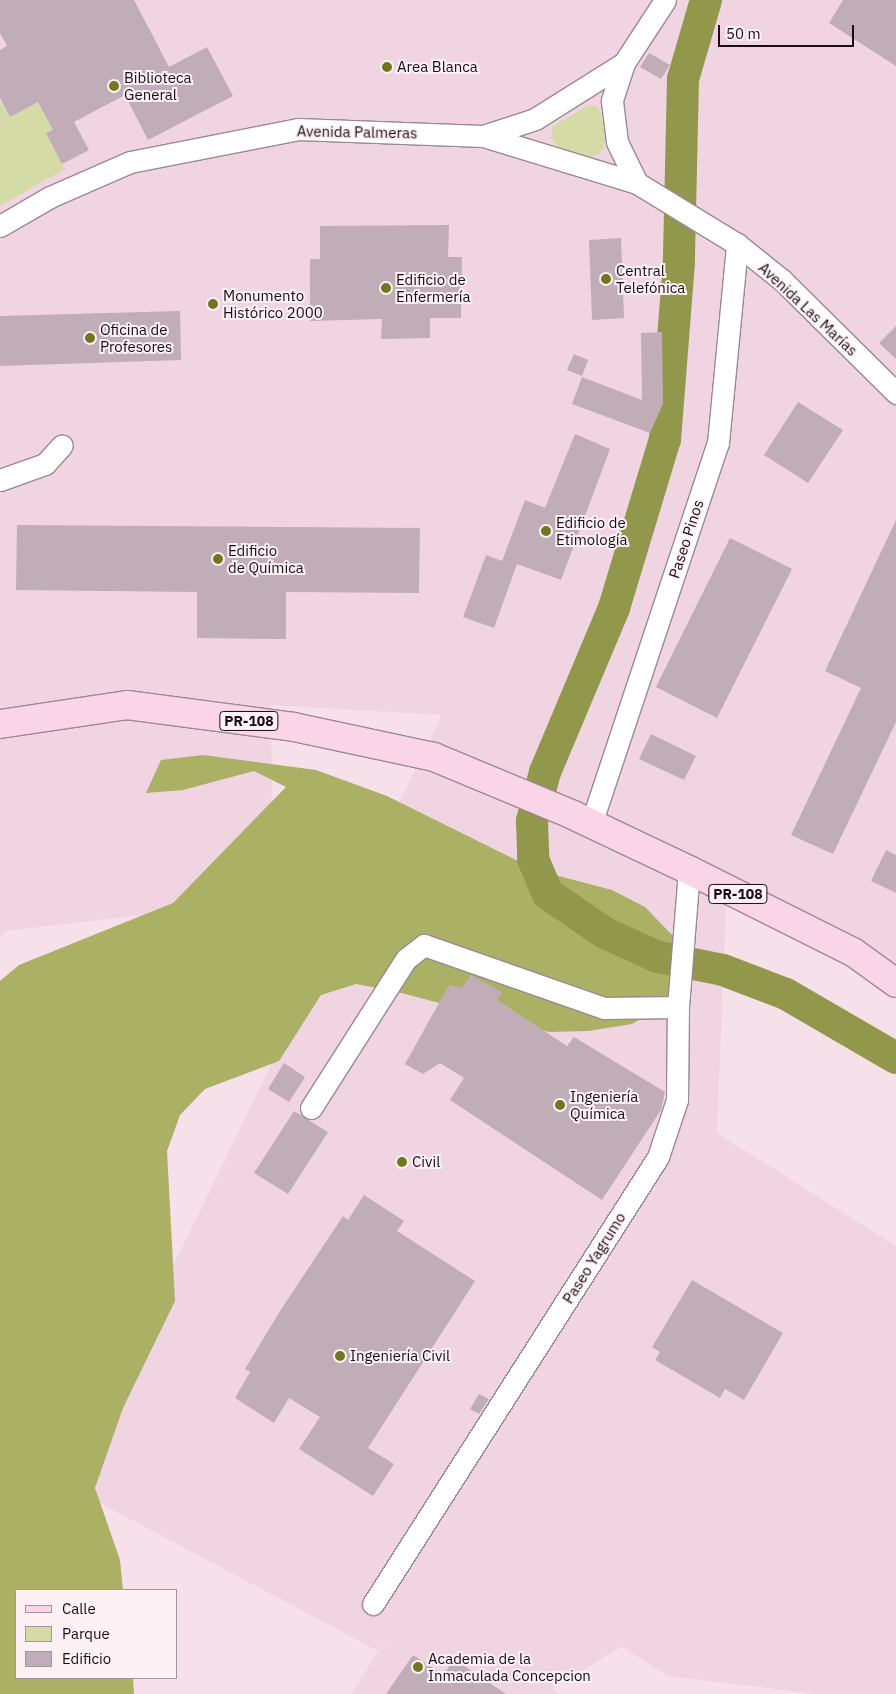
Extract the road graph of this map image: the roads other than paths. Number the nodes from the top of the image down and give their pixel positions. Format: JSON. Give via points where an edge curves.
{"nodes":[{"id":1,"x":665,"y":0,"type":"edge"},
{"id":2,"x":624,"y":63,"type":"junction"},
{"id":3,"x":483,"y":136,"type":"junction"},
{"id":4,"x":637,"y":183,"type":"junction"},
{"id":5,"x":0,"y":226,"type":"edge"},
{"id":6,"x":736,"y":244,"type":"junction"},
{"id":7,"x":896,"y":393,"type":"edge"},
{"id":8,"x":62,"y":445,"type":"dead end"},
{"id":9,"x":0,"y":480,"type":"edge"},
{"id":10,"x":0,"y":724,"type":"edge"},
{"id":11,"x":582,"y":820,"type":"junction"},
{"id":12,"x":689,"y":870,"type":"junction"},
{"id":13,"x":896,"y":983,"type":"edge"},
{"id":14,"x":678,"y":1006,"type":"junction"},
{"id":15,"x":311,"y":1108,"type":"dead end"},
{"id":16,"x":373,"y":1604,"type":"dead end"}],
"edges":[{"from":1,"to":2,"type":"street","name":"Avenida Palmeras"},
{"from":2,"to":3,"type":"street","name":"Avenida Palmeras","via":[[535,119]]},
{"from":2,"to":4,"type":"street","name":"Avenida Palmeras","via":[[612,101],[617,142]]},
{"from":3,"to":4,"type":"street"},
{"from":3,"to":5,"type":"street","name":"Avenida Palmeras","via":[[298,129],[130,162],[50,197]]},
{"from":4,"to":6,"type":"street","name":"Avenida Las Marías"},
{"from":6,"to":7,"type":"street","name":"Avenida Las Marías","via":[[782,280]]},
{"from":6,"to":11,"type":"street","name":"Paseo Pinos","via":[[718,443]]},
{"from":8,"to":9,"type":"street","via":[[45,464]]},
{"from":10,"to":11,"type":"main road","number":"PR-108","via":[[126,705],[294,727],[434,757]]},
{"from":11,"to":12,"type":"main road","number":"PR-108"},
{"from":12,"to":13,"type":"main road","number":"PR-108","via":[[853,952]]},
{"from":12,"to":14,"type":"street","name":"Paseo Yagrumo"},
{"from":14,"to":15,"type":"street","via":[[604,1008],[424,945],[406,959]]},
{"from":14,"to":16,"type":"street","name":"Paseo Yagrumo","via":[[677,1100],[658,1157]]}]}
